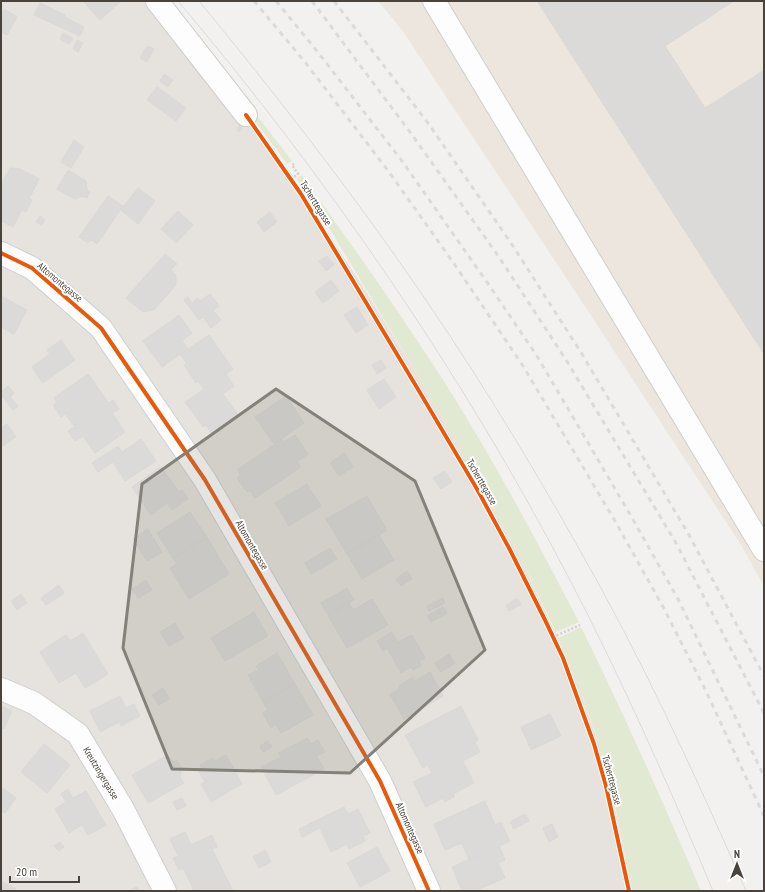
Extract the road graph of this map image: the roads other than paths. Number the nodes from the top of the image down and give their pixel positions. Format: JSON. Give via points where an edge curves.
{"nodes":[{"id":1,"x":157,"y":1,"type":"edge"},
{"id":2,"x":434,"y":1,"type":"edge"},
{"id":3,"x":246,"y":115,"type":"dead end"},
{"id":4,"x":1,"y":253,"type":"edge"},
{"id":5,"x":764,"y":550,"type":"edge"},
{"id":6,"x":1,"y":689,"type":"edge"},
{"id":7,"x":165,"y":891,"type":"edge"},
{"id":8,"x":429,"y":891,"type":"edge"}],
"edges":[{"from":1,"to":3,"type":"street"},
{"from":2,"to":5,"type":"street"},
{"from":4,"to":8,"type":"street","name":"Altomontegasse","via":[[32,268],[101,328],[205,480],[380,781]]},
{"from":6,"to":7,"type":"street","name":"Kreutzingergasse","via":[[34,703],[78,734],[123,809]]}]}
